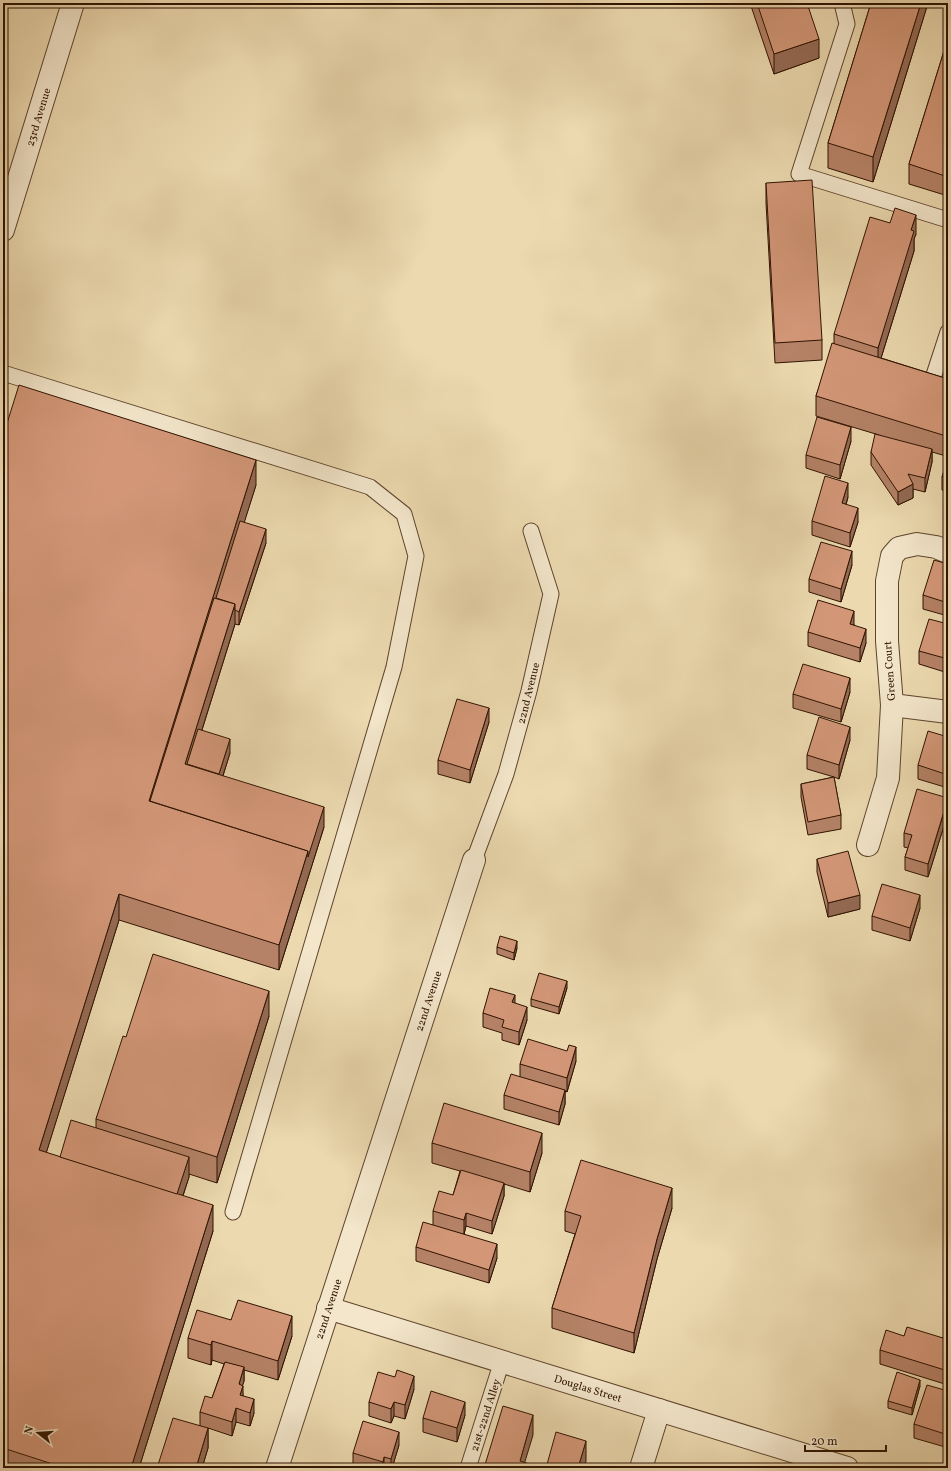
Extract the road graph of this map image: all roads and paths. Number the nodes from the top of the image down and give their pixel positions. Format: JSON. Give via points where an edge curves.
{"nodes":[{"id":1,"x":73,"y":3,"type":"edge"},
{"id":2,"x":842,"y":3,"type":"edge"},
{"id":3,"x":7,"y":201,"type":"edge"},
{"id":4,"x":948,"y":220,"type":"edge"},
{"id":5,"x":3,"y":230,"type":"edge"},
{"id":6,"x":948,"y":332,"type":"edge"},
{"id":7,"x":3,"y":373,"type":"edge"},
{"id":8,"x":933,"y":378,"type":"edge"},
{"id":9,"x":531,"y":531,"type":"dead end"},
{"id":10,"x":948,"y":552,"type":"edge"},
{"id":11,"x":892,"y":705,"type":"junction"},
{"id":12,"x":948,"y":712,"type":"edge"},
{"id":13,"x":868,"y":846,"type":"dead end"},
{"id":14,"x":474,"y":860,"type":"joint"},
{"id":15,"x":233,"y":1212,"type":"dead end"},
{"id":16,"x":328,"y":1308,"type":"junction"},
{"id":17,"x":502,"y":1361,"type":"junction"},
{"id":18,"x":659,"y":1410,"type":"junction"},
{"id":19,"x":837,"y":1467,"type":"edge"},
{"id":20,"x":277,"y":1468,"type":"edge"},
{"id":21,"x":468,"y":1468,"type":"edge"},
{"id":22,"x":641,"y":1468,"type":"edge"}],
"edges":[{"from":1,"to":3,"type":"street","name":"23rd Avenue"},
{"from":2,"to":4,"type":"lane","via":[[847,24],[799,174]]},
{"from":3,"to":5,"type":"street","name":"23rd Avenue"},
{"from":6,"to":8,"type":"lane"},
{"from":7,"to":15,"type":"lane","via":[[370,487],[404,514],[416,556],[394,667]]},
{"from":9,"to":14,"type":"lane","name":"22nd Avenue","via":[[551,594],[529,691],[506,774]]},
{"from":10,"to":11,"type":"street","name":"Green Court","via":[[917,544],[899,548],[892,556],[887,581],[887,641]]},
{"from":11,"to":12,"type":"street"},
{"from":11,"to":13,"type":"street","name":"Green Court","via":[[888,778]]},
{"from":14,"to":16,"type":"street","name":"22nd Avenue"},
{"from":16,"to":17,"type":"street","name":"Douglas Street"},
{"from":16,"to":20,"type":"street","name":"22nd Avenue"},
{"from":17,"to":18,"type":"street","name":"Douglas Street"},
{"from":17,"to":21,"type":"lane","name":"21st-22nd Alley"},
{"from":18,"to":19,"type":"street","name":"Douglas Street"},
{"from":18,"to":22,"type":"street"}]}
